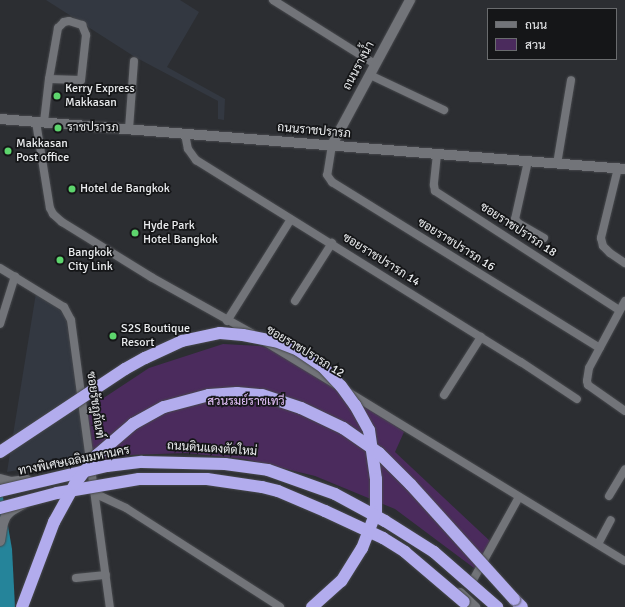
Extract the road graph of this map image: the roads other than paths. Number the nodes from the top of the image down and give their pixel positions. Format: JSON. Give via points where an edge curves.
{"nodes":[{"id":1,"x":273,"y":0,"type":"edge"},
{"id":2,"x":410,"y":0,"type":"edge"},
{"id":3,"x":134,"y":61,"type":"dead end"},
{"id":4,"x":375,"y":64,"type":"junction"},
{"id":5,"x":370,"y":75,"type":"junction"},
{"id":6,"x":49,"y":79,"type":"junction"},
{"id":7,"x":571,"y":80,"type":"dead end"},
{"id":8,"x":444,"y":110,"type":"dead end"},
{"id":9,"x":0,"y":119,"type":"edge"},
{"id":10,"x":40,"y":122,"type":"junction"},
{"id":11,"x":129,"y":130,"type":"junction"},
{"id":12,"x":185,"y":134,"type":"junction"},
{"id":13,"x":332,"y":145,"type":"junction"},
{"id":14,"x":437,"y":154,"type":"junction"},
{"id":15,"x":528,"y":161,"type":"junction"},
{"id":16,"x":557,"y":164,"type":"junction"},
{"id":17,"x":622,"y":169,"type":"edge"},
{"id":18,"x":291,"y":219,"type":"junction"},
{"id":19,"x":544,"y":238,"type":"dead end"},
{"id":20,"x":332,"y":243,"type":"junction"},
{"id":21,"x":625,"y":263,"type":"edge"},
{"id":22,"x":0,"y":268,"type":"edge"},
{"id":23,"x":15,"y":276,"type":"junction"},
{"id":24,"x":625,"y":301,"type":"edge"},
{"id":25,"x":295,"y":302,"type":"dead end"},
{"id":26,"x":620,"y":310,"type":"junction"},
{"id":27,"x":227,"y":321,"type":"junction"},
{"id":28,"x":0,"y":324,"type":"edge"},
{"id":29,"x":481,"y":337,"type":"junction"},
{"id":30,"x":600,"y":348,"type":"junction"},
{"id":31,"x":444,"y":395,"type":"dead end"},
{"id":32,"x":577,"y":399,"type":"dead end"},
{"id":33,"x":625,"y":411,"type":"edge"},
{"id":34,"x":0,"y":452,"type":"edge"},
{"id":35,"x":92,"y":466,"type":"junction"},
{"id":36,"x":625,"y":469,"type":"edge"},
{"id":37,"x":0,"y":479,"type":"edge"},
{"id":38,"x":0,"y":491,"type":"edge"},
{"id":39,"x":95,"y":491,"type":"junction"},
{"id":40,"x":519,"y":496,"type":"junction"},
{"id":41,"x":609,"y":496,"type":"dead end"},
{"id":42,"x":0,"y":508,"type":"edge"},
{"id":43,"x":611,"y":520,"type":"dead end"},
{"id":44,"x":0,"y":541,"type":"edge"},
{"id":45,"x":598,"y":544,"type":"junction"},
{"id":46,"x":625,"y":561,"type":"edge"},
{"id":47,"x":106,"y":575,"type":"junction"},
{"id":48,"x":76,"y":578,"type":"dead end"},
{"id":49,"x":473,"y":580,"type":"junction"},
{"id":50,"x":22,"y":607,"type":"edge"},
{"id":51,"x":110,"y":607,"type":"edge"},
{"id":52,"x":280,"y":607,"type":"edge"},
{"id":53,"x":312,"y":607,"type":"edge"},
{"id":54,"x":469,"y":607,"type":"edge"},
{"id":55,"x":475,"y":607,"type":"edge"},
{"id":56,"x":497,"y":607,"type":"edge"},
{"id":57,"x":503,"y":607,"type":"edge"},
{"id":58,"x":522,"y":607,"type":"edge"}],
"edges":[{"from":1,"to":4,"type":"street"},
{"from":2,"to":4,"type":"street","name":"ถนนรางน้ำ"},
{"from":3,"to":11,"type":"street"},
{"from":4,"to":5,"type":"street","name":"ถนนรางน้ำ"},
{"from":5,"to":8,"type":"street"},
{"from":5,"to":13,"type":"street","name":"ถนนรางน้ำ"},
{"from":6,"to":6,"type":"street","name":"ซอยราชปรารภ 12","via":[[58,28],[64,22],[76,22],[82,26],[86,35],[81,80]]},
{"from":6,"to":10,"type":"street","name":"ซอยราชปรารภ 12"},
{"from":7,"to":16,"type":"street"},
{"from":9,"to":10,"type":"street","name":"ถนนราชปรารภ"},
{"from":10,"to":11,"type":"street","name":"ถนนราชปรารภ"},
{"from":10,"to":27,"type":"street","name":"ซอยราชปรารภ 12","via":[[50,208],[53,214],[62,222]]},
{"from":11,"to":12,"type":"street","name":"ถนนราชปรารภ"},
{"from":12,"to":13,"type":"street","name":"ถนนราชปรารภ"},
{"from":12,"to":18,"type":"street","name":"ซอยราชปรารภ 14","via":[[188,149],[196,160]]},
{"from":13,"to":14,"type":"street","name":"ถนนราชปรารภ"},
{"from":13,"to":30,"type":"street","name":"ซอยราชปรารภ 16","via":[[327,175],[332,182]]},
{"from":14,"to":15,"type":"street","name":"ถนนราชปรารภ"},
{"from":14,"to":26,"type":"street","name":"ซอยราชปรารภ 18","via":[[435,191]]},
{"from":15,"to":16,"type":"street","name":"ถนนราชปรารภ"},
{"from":15,"to":19,"type":"street","via":[[514,219]]},
{"from":16,"to":17,"type":"street","name":"ถนนราชปรารภ"},
{"from":17,"to":21,"type":"street","via":[[601,238],[603,246]]},
{"from":18,"to":20,"type":"street","name":"ซอยราชปรารภ 14"},
{"from":18,"to":27,"type":"street"},
{"from":20,"to":25,"type":"street"},
{"from":20,"to":29,"type":"street","name":"ซอยราชปรารภ 14"},
{"from":22,"to":23,"type":"street","name":"ซอยรัชฎภัณฑ์"},
{"from":23,"to":28,"type":"street"},
{"from":23,"to":35,"type":"street","name":"ซอยรัชฎภัณฑ์","via":[[64,307],[69,314]]},
{"from":24,"to":26,"type":"street"},
{"from":26,"to":30,"type":"street"},
{"from":27,"to":40,"type":"street","name":"ซอยราชปรารภ 12"},
{"from":29,"to":31,"type":"street"},
{"from":29,"to":32,"type":"street","name":"ซอยราชปรารภ 14"},
{"from":30,"to":33,"type":"street","via":[[589,368],[588,385]]},
{"from":34,"to":53,"type":"highway","bridge":true,"via":[[125,369],[182,341],[220,333],[236,334],[275,341],[298,350],[323,367],[355,405],[369,430],[376,479],[376,512],[362,548],[341,581]]},
{"from":35,"to":37,"type":"street","name":"ถนนดินแดงตัดใหม่","via":[[23,481],[11,482]]},
{"from":35,"to":39,"type":"street","name":"ซอยรัชฎภัณฑ์"},
{"from":35,"to":49,"type":"street","name":"ถนนดินแดงตัดใหม่","via":[[130,460],[170,458],[221,461],[268,468],[334,491],[385,517],[437,549]]},
{"from":36,"to":41,"type":"street"},
{"from":38,"to":56,"type":"highway","name":"ทางพิเศษเฉลิมมหานคร","bridge":true,"via":[[107,466],[142,462],[225,464],[268,470],[335,494],[385,521],[434,552]]},
{"from":39,"to":44,"type":"street","via":[[26,503],[6,516]]},
{"from":39,"to":47,"type":"street","name":"ซอยรัชฎภัณฑ์"},
{"from":39,"to":52,"type":"street","via":[[126,508]]},
{"from":39,"to":55,"type":"street","via":[[158,482],[226,484],[269,491],[327,508],[379,532],[404,547]]},
{"from":40,"to":45,"type":"street","name":"ซอยราชปรารภ 12"},
{"from":40,"to":49,"type":"street"},
{"from":42,"to":54,"type":"highway","bridge":true,"via":[[57,492],[139,479],[207,479],[262,487],[278,491],[383,538],[405,552]]},
{"from":43,"to":45,"type":"street"},
{"from":45,"to":46,"type":"street","name":"ซอยราชปรารภ 12"},
{"from":47,"to":48,"type":"street"},
{"from":47,"to":51,"type":"street","name":"ซอยรัชฎภัณฑ์"},
{"from":49,"to":57,"type":"street","name":"ถนนดินแดงตัดใหม่"},
{"from":50,"to":58,"type":"highway","bridge":true,"via":[[54,522],[75,484],[97,455],[133,424],[164,407],[209,395],[237,393],[262,395],[300,408],[343,428],[379,453]]}]}
